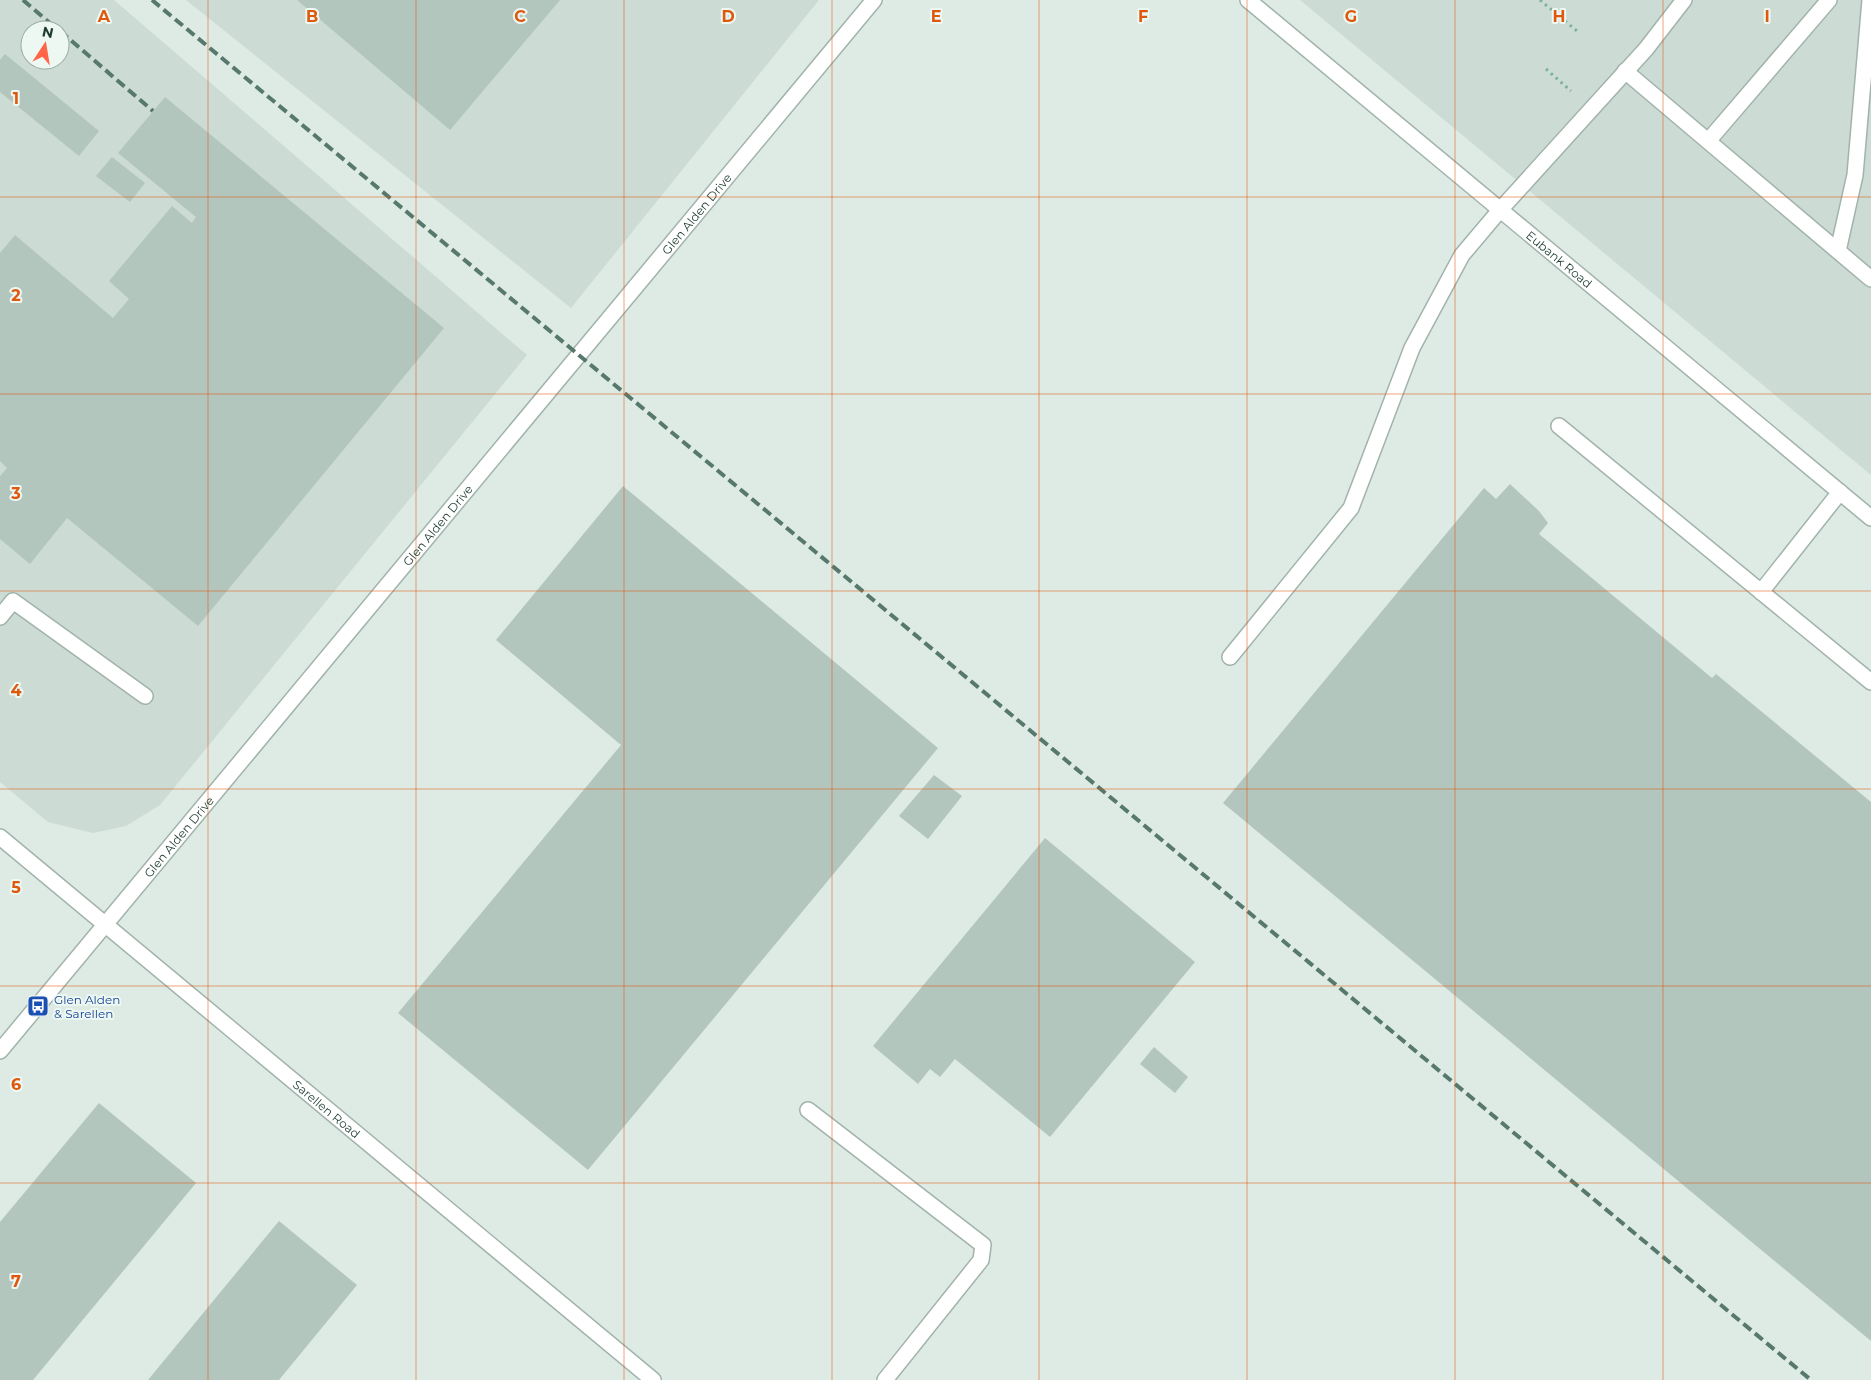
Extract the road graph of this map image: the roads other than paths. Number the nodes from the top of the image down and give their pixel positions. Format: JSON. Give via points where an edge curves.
{"nodes":[{"id":1,"x":874,"y":0,"type":"edge"},
{"id":2,"x":1248,"y":0,"type":"edge"},
{"id":3,"x":1684,"y":0,"type":"edge"},
{"id":4,"x":1829,"y":0,"type":"edge"},
{"id":5,"x":1870,"y":0,"type":"edge"},
{"id":6,"x":1625,"y":71,"type":"junction"},
{"id":7,"x":1709,"y":140,"type":"junction"},
{"id":8,"x":1500,"y":210,"type":"junction"},
{"id":9,"x":1838,"y":251,"type":"junction"},
{"id":10,"x":1871,"y":279,"type":"edge"},
{"id":11,"x":1559,"y":426,"type":"dead end"},
{"id":12,"x":1840,"y":492,"type":"junction"},
{"id":13,"x":1871,"y":518,"type":"edge"},
{"id":14,"x":1761,"y":592,"type":"junction"},
{"id":15,"x":0,"y":617,"type":"edge"},
{"id":16,"x":1230,"y":657,"type":"dead end"},
{"id":17,"x":1871,"y":682,"type":"edge"},
{"id":18,"x":145,"y":696,"type":"dead end"},
{"id":19,"x":0,"y":837,"type":"edge"},
{"id":20,"x":105,"y":924,"type":"junction"},
{"id":21,"x":0,"y":1050,"type":"edge"},
{"id":22,"x":808,"y":1110,"type":"dead end"},
{"id":23,"x":653,"y":1380,"type":"edge"},
{"id":24,"x":885,"y":1380,"type":"edge"}],
"edges":[{"from":1,"to":20,"type":"street","name":"Glen Alden Drive"},
{"from":2,"to":8,"type":"street","name":"Eubank Road"},
{"from":3,"to":6,"type":"street"},
{"from":4,"to":7,"type":"street"},
{"from":5,"to":9,"type":"street","via":[[1855,175]]},
{"from":6,"to":7,"type":"street"},
{"from":6,"to":8,"type":"street"},
{"from":7,"to":9,"type":"street"},
{"from":8,"to":12,"type":"street","name":"Eubank Road"},
{"from":8,"to":16,"type":"street","via":[[1462,255],[1412,348],[1351,508]]},
{"from":9,"to":10,"type":"street"},
{"from":11,"to":14,"type":"street"},
{"from":12,"to":13,"type":"street","name":"Eubank Road"},
{"from":12,"to":14,"type":"street"},
{"from":14,"to":17,"type":"street"},
{"from":15,"to":18,"type":"street","via":[[13,601]]},
{"from":19,"to":20,"type":"street","name":"Sarellen Road"},
{"from":20,"to":21,"type":"street","name":"Glen Alden Drive"},
{"from":20,"to":23,"type":"street","name":"Sarellen Road"},
{"from":22,"to":24,"type":"street","via":[[983,1245],[981,1260]]}]}
